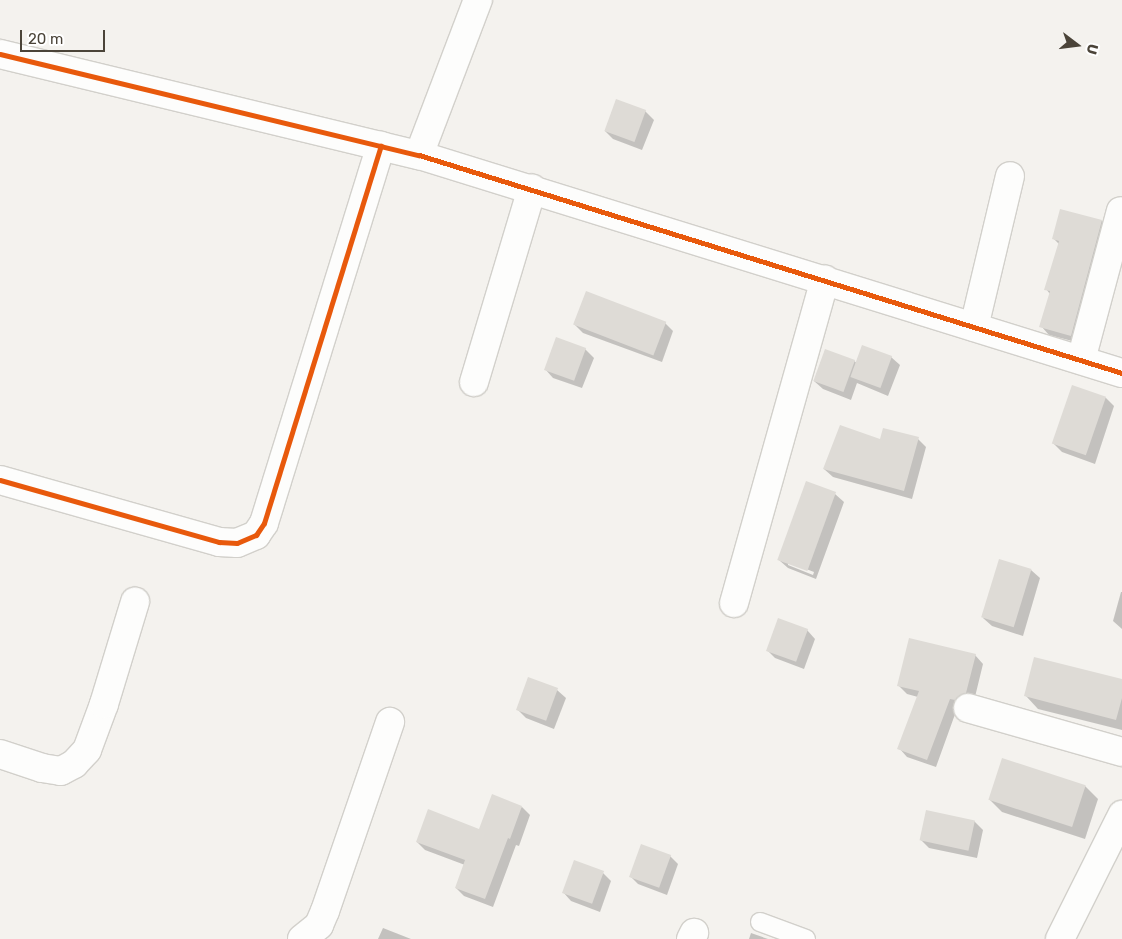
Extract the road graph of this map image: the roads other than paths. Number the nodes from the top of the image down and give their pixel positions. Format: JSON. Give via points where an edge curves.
{"nodes":[{"id":1,"x":478,"y":0,"type":"edge"},
{"id":2,"x":0,"y":54,"type":"edge"},
{"id":3,"x":381,"y":146,"type":"junction"},
{"id":4,"x":419,"y":155,"type":"junction"},
{"id":5,"x":1010,"y":176,"type":"dead end"},
{"id":6,"x":532,"y":189,"type":"junction"},
{"id":7,"x":1121,"y":212,"type":"edge"},
{"id":8,"x":825,"y":280,"type":"junction"},
{"id":9,"x":974,"y":327,"type":"junction"},
{"id":10,"x":1081,"y":360,"type":"junction"},
{"id":11,"x":1122,"y":373,"type":"edge"},
{"id":12,"x":474,"y":382,"type":"dead end"},
{"id":13,"x":0,"y":480,"type":"edge"},
{"id":14,"x":135,"y":602,"type":"dead end"},
{"id":15,"x":734,"y":603,"type":"dead end"},
{"id":16,"x":968,"y":708,"type":"dead end"},
{"id":17,"x":390,"y":722,"type":"dead end"},
{"id":18,"x":1122,"y":752,"type":"edge"},
{"id":19,"x":0,"y":754,"type":"edge"},
{"id":20,"x":1122,"y":815,"type":"edge"},
{"id":21,"x":760,"y":922,"type":"dead end"},
{"id":22,"x":302,"y":939,"type":"edge"},
{"id":23,"x":806,"y":939,"type":"edge"},
{"id":24,"x":1060,"y":939,"type":"edge"}],
"edges":[{"from":1,"to":4,"type":"street"},
{"from":2,"to":3,"type":"street"},
{"from":3,"to":4,"type":"street"},
{"from":3,"to":13,"type":"street","via":[[264,523],[256,535],[237,543],[219,542]]},
{"from":4,"to":6,"type":"street"},
{"from":5,"to":9,"type":"street"},
{"from":6,"to":8,"type":"street"},
{"from":6,"to":12,"type":"street"},
{"from":7,"to":10,"type":"street"},
{"from":8,"to":9,"type":"street"},
{"from":8,"to":15,"type":"street"},
{"from":9,"to":10,"type":"street"},
{"from":10,"to":11,"type":"street"},
{"from":14,"to":19,"type":"street","via":[[87,750],[74,764],[61,771]]},
{"from":16,"to":18,"type":"street"},
{"from":17,"to":22,"type":"street","via":[[325,911],[319,925]]},
{"from":20,"to":24,"type":"street"},
{"from":21,"to":23,"type":"lane"}]}
